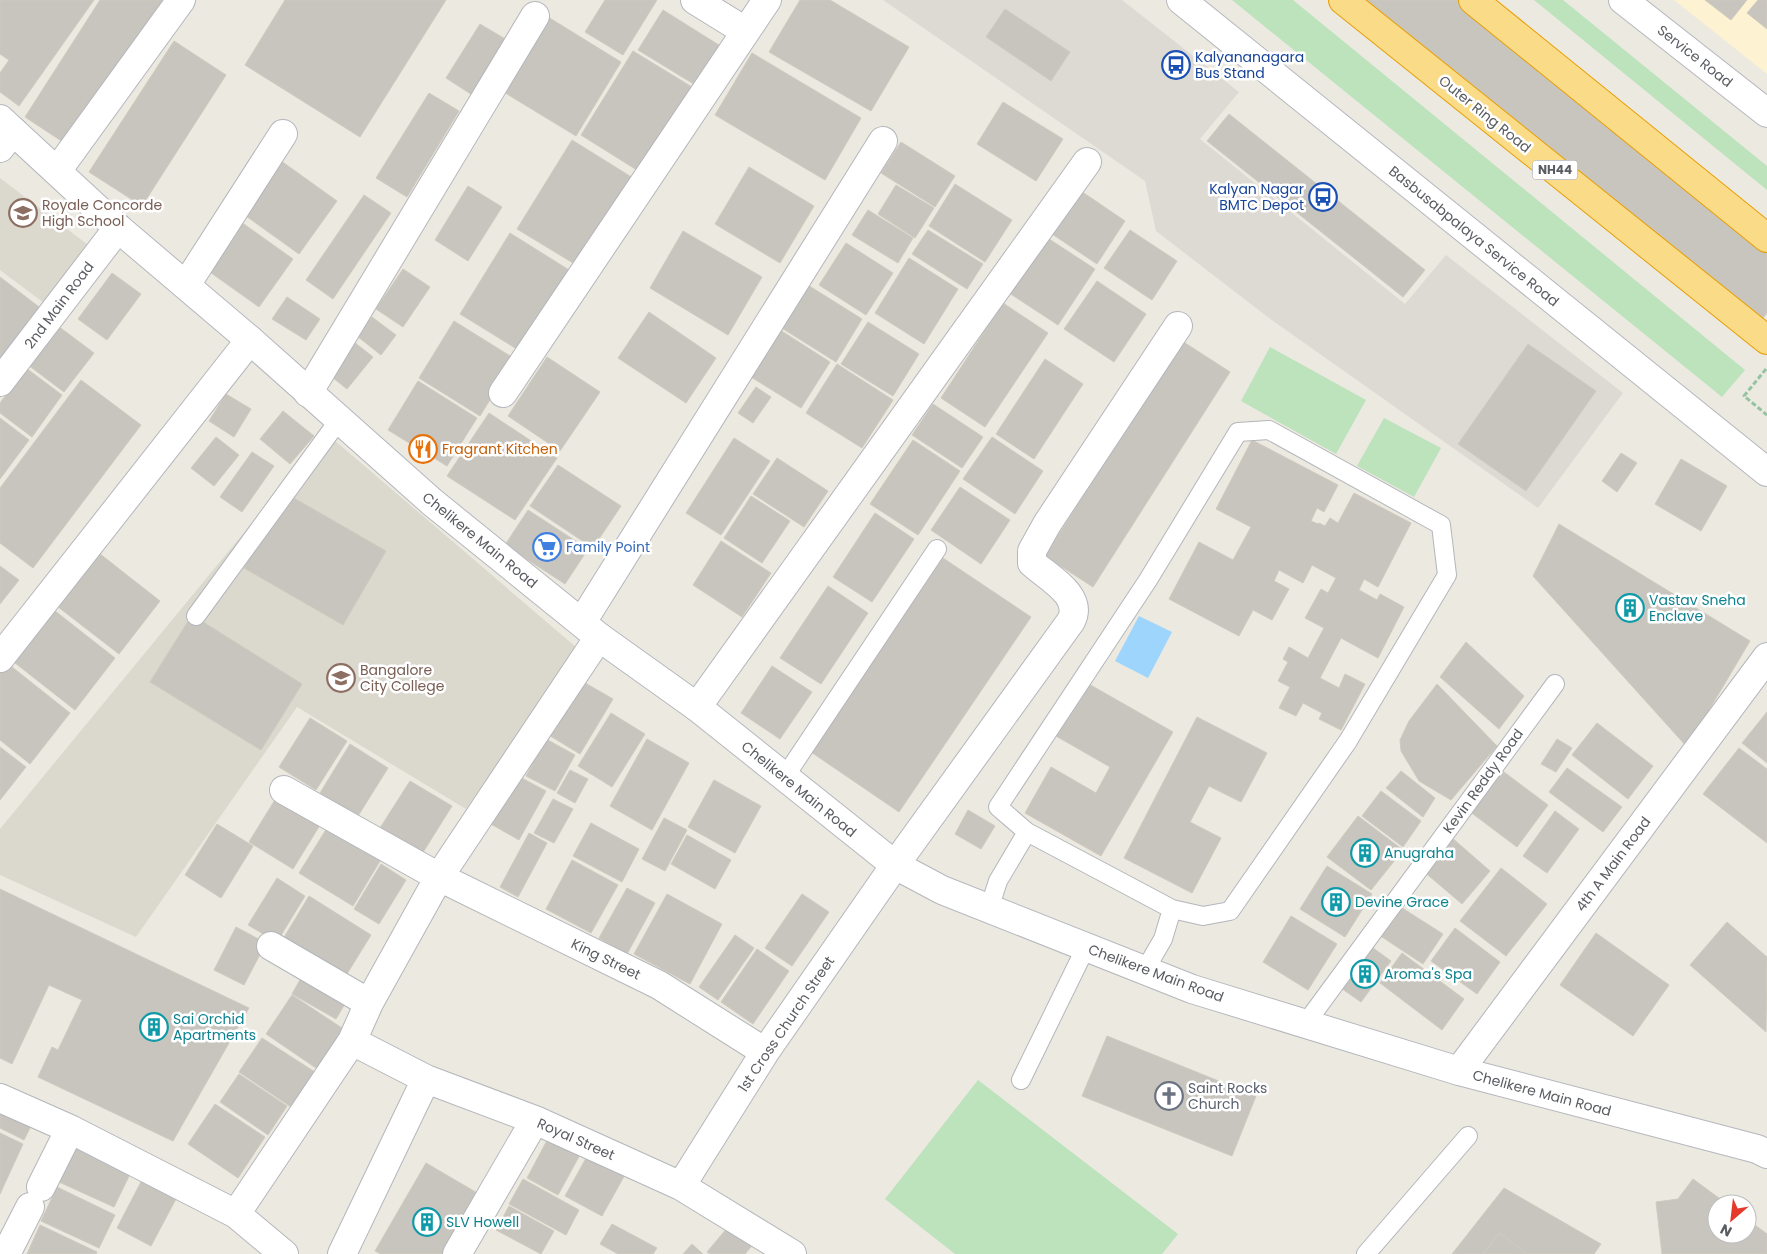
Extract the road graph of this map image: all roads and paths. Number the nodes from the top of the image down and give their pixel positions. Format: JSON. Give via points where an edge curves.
{"nodes":[{"id":1,"x":181,"y":0,"type":"edge"},
{"id":2,"x":695,"y":0,"type":"edge"},
{"id":3,"x":767,"y":0,"type":"edge"},
{"id":4,"x":1180,"y":0,"type":"edge"},
{"id":5,"x":1343,"y":0,"type":"edge"},
{"id":6,"x":1473,"y":0,"type":"edge"},
{"id":7,"x":1623,"y":0,"type":"edge"},
{"id":8,"x":535,"y":16,"type":"dead end"},
{"id":9,"x":745,"y":31,"type":"junction"},
{"id":10,"x":1767,"y":113,"type":"edge"},
{"id":11,"x":4,"y":133,"type":"edge"},
{"id":12,"x":283,"y":134,"type":"dead end"},
{"id":13,"x":884,"y":141,"type":"dead end"},
{"id":14,"x":1087,"y":162,"type":"dead end"},
{"id":15,"x":57,"y":171,"type":"junction"},
{"id":16,"x":118,"y":228,"type":"junction"},
{"id":17,"x":1767,"y":238,"type":"edge"},
{"id":18,"x":186,"y":285,"type":"junction"},
{"id":19,"x":1178,"y":326,"type":"dead end"},
{"id":20,"x":250,"y":340,"type":"junction"},
{"id":21,"x":1767,"y":340,"type":"edge"},
{"id":22,"x":1767,"y":368,"type":"edge"},
{"id":23,"x":0,"y":382,"type":"edge"},
{"id":24,"x":308,"y":393,"type":"junction"},
{"id":25,"x":503,"y":393,"type":"dead end"},
{"id":26,"x":1767,"y":415,"type":"edge"},
{"id":27,"x":339,"y":420,"type":"junction"},
{"id":28,"x":1767,"y":472,"type":"edge"},
{"id":29,"x":937,"y":550,"type":"dead end"},
{"id":30,"x":196,"y":616,"type":"dead end"},
{"id":31,"x":591,"y":630,"type":"junction"},
{"id":32,"x":1767,"y":657,"type":"edge"},
{"id":33,"x":0,"y":658,"type":"edge"},
{"id":34,"x":1555,"y":684,"type":"dead end"},
{"id":35,"x":697,"y":707,"type":"junction"},
{"id":36,"x":784,"y":778,"type":"junction"},
{"id":37,"x":284,"y":790,"type":"dead end"},
{"id":38,"x":1027,"y":832,"type":"junction"},
{"id":39,"x":895,"y":865,"type":"junction"},
{"id":40,"x":440,"y":877,"type":"junction"},
{"id":41,"x":989,"y":909,"type":"junction"},
{"id":42,"x":1172,"y":909,"type":"junction"},
{"id":43,"x":271,"y":946,"type":"dead end"},
{"id":44,"x":1086,"y":947,"type":"junction"},
{"id":45,"x":1145,"y":970,"type":"junction"},
{"id":46,"x":369,"y":1003,"type":"junction"},
{"id":47,"x":1306,"y":1022,"type":"junction"},
{"id":48,"x":352,"y":1041,"type":"junction"},
{"id":49,"x":765,"y":1052,"type":"junction"},
{"id":50,"x":1459,"y":1071,"type":"junction"},
{"id":51,"x":426,"y":1079,"type":"junction"},
{"id":52,"x":1021,"y":1080,"type":"dead end"},
{"id":53,"x":0,"y":1098,"type":"edge"},
{"id":54,"x":535,"y":1120,"type":"junction"},
{"id":55,"x":70,"y":1129,"type":"junction"},
{"id":56,"x":1468,"y":1136,"type":"dead end"},
{"id":57,"x":1764,"y":1146,"type":"edge"},
{"id":58,"x":681,"y":1186,"type":"junction"},
{"id":59,"x":236,"y":1214,"type":"junction"},
{"id":60,"x":6,"y":1254,"type":"edge"},
{"id":61,"x":284,"y":1254,"type":"edge"},
{"id":62,"x":342,"y":1254,"type":"edge"},
{"id":63,"x":457,"y":1254,"type":"edge"},
{"id":64,"x":792,"y":1254,"type":"edge"},
{"id":65,"x":1366,"y":1254,"type":"edge"}],
"edges":[{"from":1,"to":15,"type":"street"},
{"from":2,"to":9,"type":"street"},
{"from":3,"to":9,"type":"street"},
{"from":4,"to":28,"type":"street","name":"Basbusabpalaya Service Road"},
{"from":5,"to":21,"type":"highway","name":"Outer Ring Road","number":"NH44"},
{"from":6,"to":17,"type":"highway"},
{"from":7,"to":10,"type":"street","name":"Service Road"},
{"from":8,"to":24,"type":"street"},
{"from":9,"to":25,"type":"street"},
{"from":11,"to":15,"type":"street","name":"Chelikere Main Road"},
{"from":12,"to":18,"type":"street"},
{"from":13,"to":31,"type":"street"},
{"from":14,"to":35,"type":"street"},
{"from":15,"to":16,"type":"street","name":"Chelikere Main Road"},
{"from":16,"to":18,"type":"street","name":"Chelikere Main Road"},
{"from":16,"to":23,"type":"street","name":"2nd Main Road"},
{"from":18,"to":20,"type":"street","name":"Chelikere Main Road"},
{"from":19,"to":39,"type":"street","name":"1st Cross Church Street","via":[[1032,551],[1032,563],[1072,598],[1075,607],[1071,621]]},
{"from":20,"to":24,"type":"street","name":"Chelikere Main Road"},
{"from":20,"to":33,"type":"street"},
{"from":22,"to":26,"type":"path","via":[[1744,396]]},
{"from":24,"to":27,"type":"street","name":"Chelikere Main Road"},
{"from":27,"to":30,"type":"lane"},
{"from":27,"to":31,"type":"street","name":"Chelikere Main Road","via":[[432,502]]},
{"from":29,"to":36,"type":"lane"},
{"from":31,"to":35,"type":"street","name":"Chelikere Main Road"},
{"from":31,"to":40,"type":"street"},
{"from":32,"to":50,"type":"street","name":"4th A Main Road"},
{"from":34,"to":47,"type":"lane","name":"Kevin Reddy Road"},
{"from":35,"to":36,"type":"street","name":"Chelikere Main Road"},
{"from":36,"to":39,"type":"street","name":"Chelikere Main Road"},
{"from":37,"to":40,"type":"street","name":"King Street"},
{"from":38,"to":41,"type":"lane","via":[[998,881]]},
{"from":38,"to":42,"type":"lane"},
{"from":38,"to":42,"type":"lane","via":[[998,807],[1148,580],[1238,432],[1269,430],[1441,525],[1447,575],[1348,741],[1230,911],[1203,916]]},
{"from":39,"to":41,"type":"street","name":"Chelikere Main Road","via":[[942,890]]},
{"from":39,"to":49,"type":"street","name":"1st Cross Church Street"},
{"from":40,"to":46,"type":"street"},
{"from":40,"to":49,"type":"street","name":"King Street","via":[[659,985]]},
{"from":41,"to":44,"type":"street","name":"Chelikere Main Road"},
{"from":42,"to":45,"type":"lane","via":[[1163,939]]},
{"from":43,"to":46,"type":"street"},
{"from":44,"to":45,"type":"street","name":"Chelikere Main Road"},
{"from":44,"to":52,"type":"lane"},
{"from":45,"to":47,"type":"street","name":"Chelikere Main Road","via":[[1192,989]]},
{"from":46,"to":48,"type":"street"},
{"from":47,"to":50,"type":"street","name":"Chelikere Main Road"},
{"from":48,"to":51,"type":"street","name":"Royal Street"},
{"from":48,"to":59,"type":"street"},
{"from":49,"to":58,"type":"street","name":"1st Cross Church Street"},
{"from":50,"to":57,"type":"street","name":"Chelikere Main Road"},
{"from":51,"to":54,"type":"street","name":"Royal Street"},
{"from":51,"to":62,"type":"street"},
{"from":53,"to":55,"type":"street"},
{"from":54,"to":58,"type":"street","name":"Royal Street"},
{"from":54,"to":63,"type":"street"},
{"from":55,"to":59,"type":"street"},
{"from":55,"to":60,"type":"street"},
{"from":56,"to":65,"type":"lane"},
{"from":58,"to":64,"type":"street","name":"Royal Street"},
{"from":59,"to":61,"type":"street"}]}
